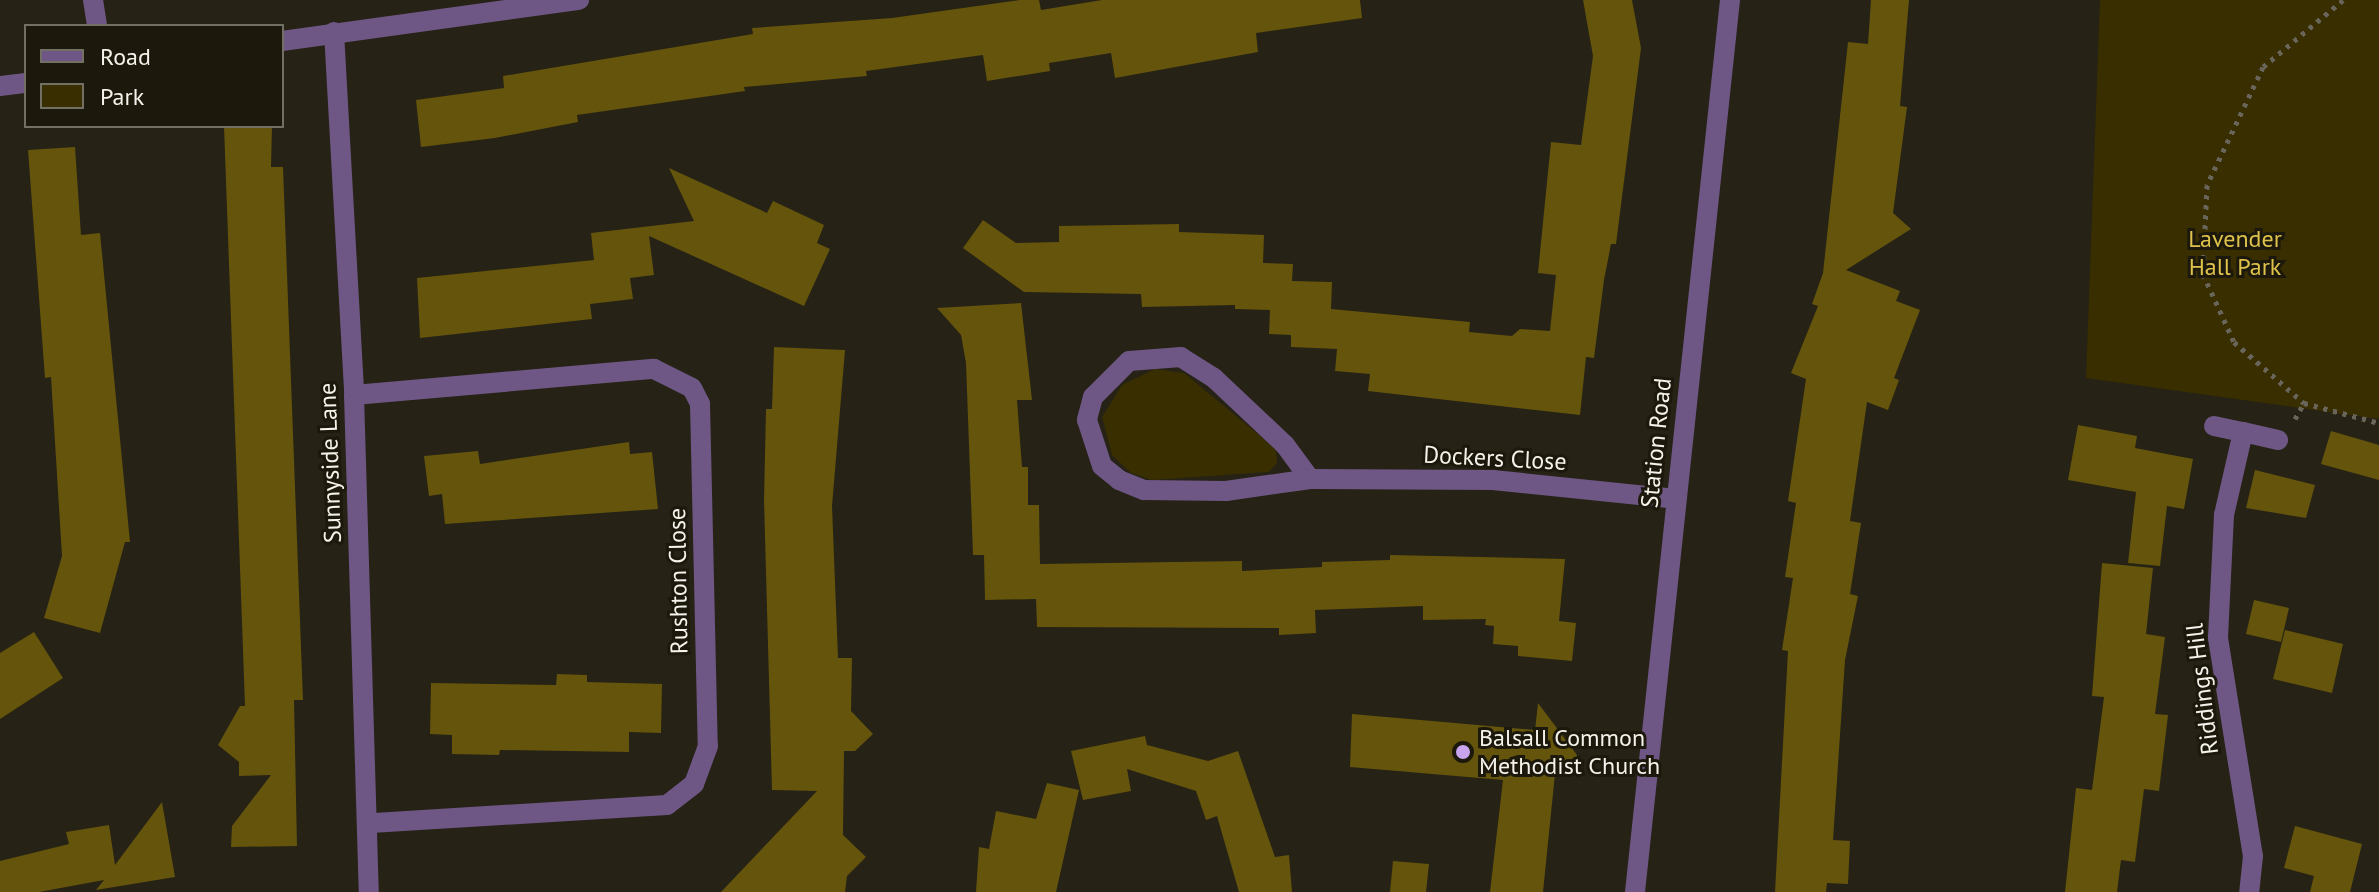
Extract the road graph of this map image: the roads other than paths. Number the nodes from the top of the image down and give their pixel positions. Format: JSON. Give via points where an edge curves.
{"nodes":[{"id":1,"x":93,"y":0,"type":"edge"},
{"id":2,"x":579,"y":0,"type":"edge"},
{"id":3,"x":1730,"y":0,"type":"edge"},
{"id":4,"x":97,"y":24,"type":"edge"},
{"id":5,"x":334,"y":32,"type":"junction"},
{"id":6,"x":284,"y":41,"type":"edge"},
{"id":7,"x":24,"y":83,"type":"edge"},
{"id":8,"x":0,"y":86,"type":"edge"},
{"id":9,"x":354,"y":395,"type":"junction"},
{"id":10,"x":2214,"y":426,"type":"dead end"},
{"id":11,"x":2243,"y":432,"type":"junction"},
{"id":12,"x":2278,"y":440,"type":"dead end"},
{"id":13,"x":1310,"y":479,"type":"junction"},
{"id":14,"x":1676,"y":499,"type":"junction"},
{"id":15,"x":371,"y":823,"type":"junction"},
{"id":16,"x":369,"y":892,"type":"edge"},
{"id":17,"x":1635,"y":892,"type":"edge"},
{"id":18,"x":2249,"y":892,"type":"edge"}],
"edges":[{"from":1,"to":4,"type":"street"},
{"from":2,"to":5,"type":"street"},
{"from":3,"to":14,"type":"street","name":"Station Road"},
{"from":5,"to":6,"type":"street"},
{"from":5,"to":9,"type":"street","name":"Sunnyside Lane"},
{"from":7,"to":8,"type":"street"},
{"from":9,"to":15,"type":"street","name":"Sunnyside Lane"},
{"from":9,"to":15,"type":"street","name":"Rushton Close","via":[[654,369],[692,388],[700,404],[708,746],[694,784],[667,805]]},
{"from":10,"to":11,"type":"street"},
{"from":11,"to":12,"type":"street"},
{"from":11,"to":18,"type":"street","name":"Riddings Hill","via":[[2224,515],[2218,638],[2253,856]]},
{"from":13,"to":13,"type":"street","name":"Dockers Close","via":[[1226,491],[1131,485],[1102,466],[1092,443],[1087,420],[1093,397],[1129,361],[1181,357],[1214,378],[1265,426]]},
{"from":13,"to":14,"type":"street","name":"Dockers Close","via":[[1493,480]]},
{"from":14,"to":17,"type":"street","name":"Station Road"},
{"from":15,"to":16,"type":"street","name":"Sunnyside Lane"}]}
